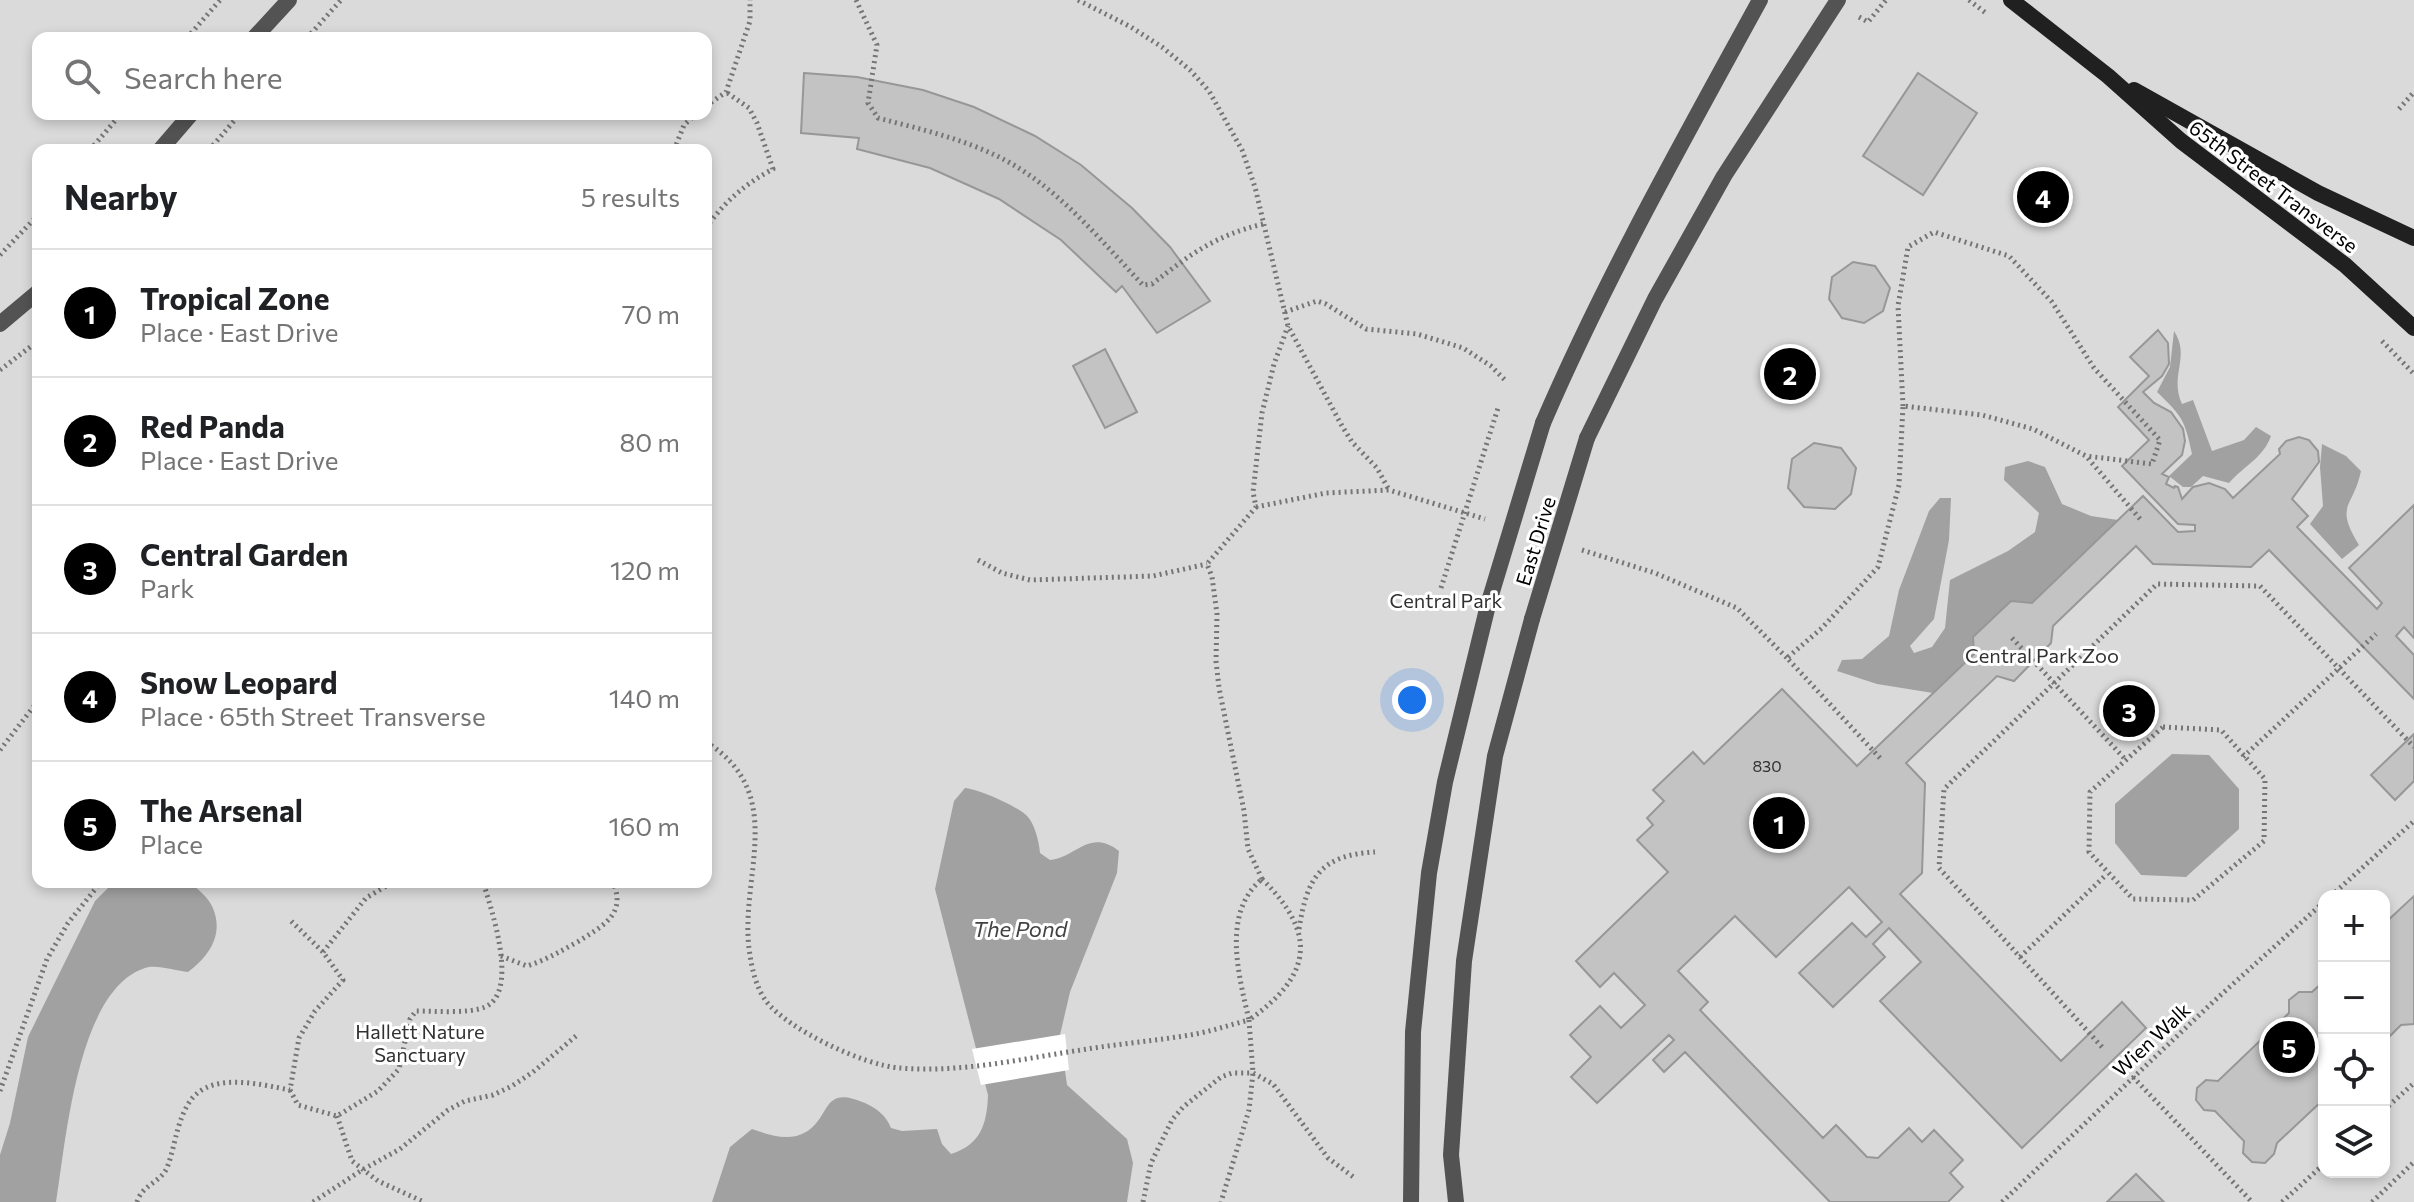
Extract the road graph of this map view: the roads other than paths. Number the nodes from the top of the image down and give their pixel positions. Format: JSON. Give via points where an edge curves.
{"nodes":[{"id":1,"x":289,"y":0,"type":"edge"},
{"id":2,"x":1760,"y":0,"type":"edge"},
{"id":3,"x":1838,"y":0,"type":"edge"},
{"id":4,"x":2011,"y":0,"type":"edge"},
{"id":5,"x":260,"y":32,"type":"edge"},
{"id":6,"x":2108,"y":76,"type":"junction"},
{"id":7,"x":186,"y":120,"type":"edge"},
{"id":8,"x":165,"y":144,"type":"edge"},
{"id":9,"x":2414,"y":238,"type":"edge"},
{"id":10,"x":32,"y":297,"type":"edge"},
{"id":11,"x":0,"y":324,"type":"edge"},
{"id":12,"x":2414,"y":328,"type":"edge"},
{"id":13,"x":1411,"y":1202,"type":"edge"},
{"id":14,"x":1456,"y":1202,"type":"edge"}],
"edges":[{"from":1,"to":5,"type":"street"},
{"from":2,"to":13,"type":"street","bridge":true,"via":[[1661,180],[1569,364],[1543,423],[1488,605],[1429,873],[1413,1032]]},
{"from":3,"to":14,"type":"street","name":"East Drive","bridge":true,"via":[[1724,176],[1655,299],[1587,438],[1495,756],[1464,961],[1451,1155]]},
{"from":4,"to":6,"type":"main road","name":"65th Street Transverse"},
{"from":6,"to":9,"type":"main road","name":"65th Street Transverse","via":[[2318,193]]},
{"from":6,"to":12,"type":"main road","name":"65th Street Transverse","via":[[2181,141],[2345,265]]},
{"from":7,"to":8,"type":"street"},
{"from":10,"to":11,"type":"street"}]}
